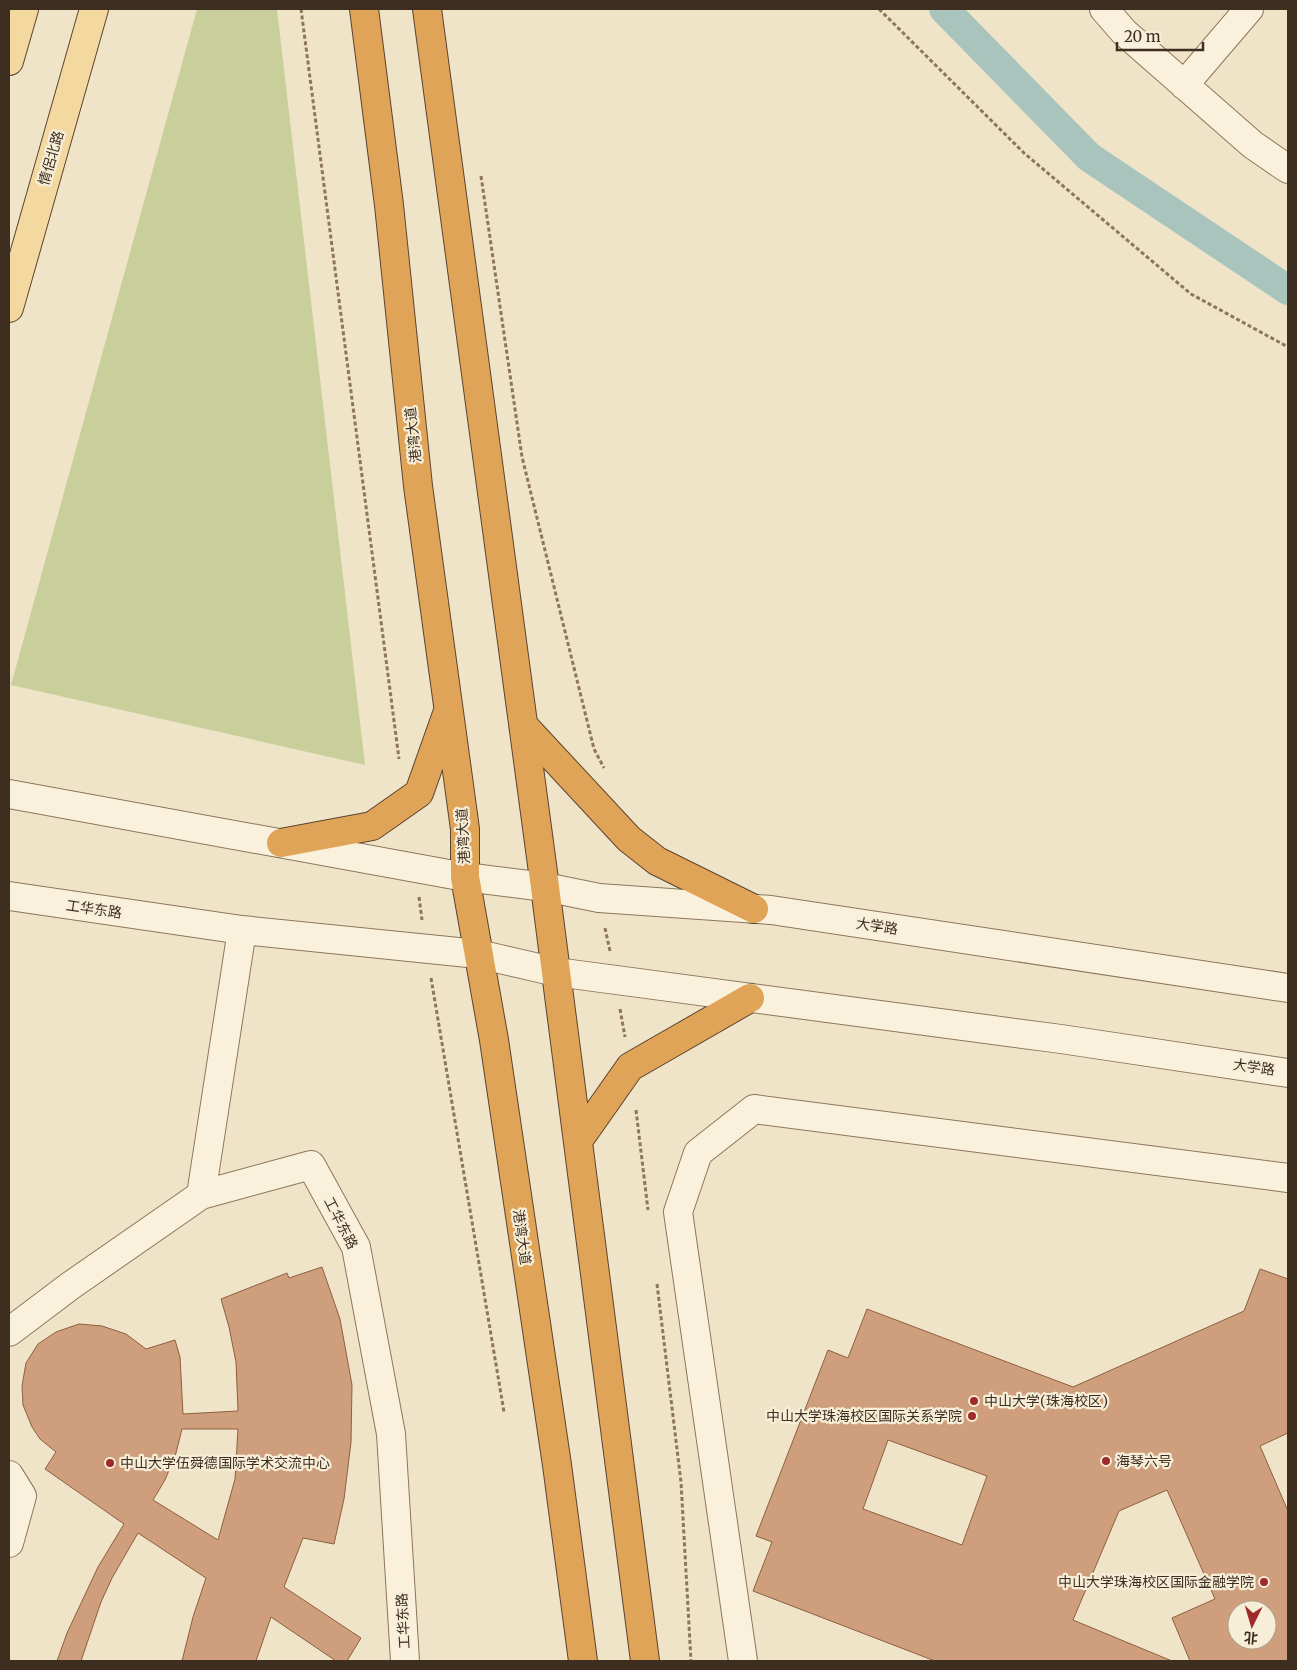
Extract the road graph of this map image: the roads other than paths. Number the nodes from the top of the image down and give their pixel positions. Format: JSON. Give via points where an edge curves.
{"nodes":[{"id":1,"x":24,"y":9,"type":"edge"},
{"id":2,"x":94,"y":9,"type":"edge"},
{"id":3,"x":364,"y":9,"type":"edge"},
{"id":4,"x":427,"y":9,"type":"edge"},
{"id":5,"x":1104,"y":9,"type":"edge"},
{"id":6,"x":1249,"y":9,"type":"edge"},
{"id":7,"x":9,"y":61,"type":"edge"},
{"id":8,"x":1184,"y":85,"type":"junction"},
{"id":9,"x":1288,"y":169,"type":"edge"},
{"id":10,"x":9,"y":308,"type":"edge"},
{"id":11,"x":449,"y":710,"type":"junction"},
{"id":12,"x":524,"y":726,"type":"junction"},
{"id":13,"x":9,"y":794,"type":"edge"},
{"id":14,"x":281,"y":843,"type":"junction"},
{"id":15,"x":465,"y":877,"type":"junction"},
{"id":16,"x":545,"y":886,"type":"junction"},
{"id":17,"x":9,"y":896,"type":"edge"},
{"id":18,"x":754,"y":909,"type":"junction"},
{"id":19,"x":242,"y":930,"type":"junction"},
{"id":20,"x":478,"y":954,"type":"junction"},
{"id":21,"x":556,"y":972,"type":"junction"},
{"id":22,"x":1288,"y":988,"type":"edge"},
{"id":23,"x":750,"y":998,"type":"junction"},
{"id":24,"x":1288,"y":1072,"type":"edge"},
{"id":25,"x":578,"y":1141,"type":"junction"},
{"id":26,"x":1288,"y":1178,"type":"edge"},
{"id":27,"x":201,"y":1195,"type":"junction"},
{"id":28,"x":9,"y":1332,"type":"edge"},
{"id":29,"x":9,"y":1475,"type":"edge"},
{"id":30,"x":9,"y":1543,"type":"edge"},
{"id":31,"x":405,"y":1661,"type":"edge"},
{"id":32,"x":583,"y":1661,"type":"edge"},
{"id":33,"x":644,"y":1661,"type":"edge"},
{"id":34,"x":743,"y":1661,"type":"edge"}],
"edges":[{"from":1,"to":7,"type":"main road"},
{"from":2,"to":10,"type":"main road","name":"情侶北路"},
{"from":3,"to":11,"type":"highway","name":"港湾大道","via":[[390,205],[418,486]]},
{"from":4,"to":12,"type":"highway"},
{"from":5,"to":8,"type":"street","via":[[1124,32]]},
{"from":6,"to":8,"type":"street"},
{"from":8,"to":9,"type":"street","via":[[1253,145]]},
{"from":11,"to":14,"type":"highway","via":[[419,793],[372,826]]},
{"from":11,"to":15,"type":"highway","name":"港湾大道","via":[[465,829]]},
{"from":12,"to":16,"type":"highway"},
{"from":12,"to":18,"type":"highway","via":[[629,839],[657,861]]},
{"from":13,"to":14,"type":"street"},
{"from":14,"to":15,"type":"street"},
{"from":15,"to":16,"type":"street","name":"大学路"},
{"from":15,"to":20,"type":"highway","name":"港湾大道"},
{"from":16,"to":18,"type":"street","name":"大学路","via":[[599,898]]},
{"from":16,"to":21,"type":"highway"},
{"from":17,"to":19,"type":"street","name":"工华东路"},
{"from":18,"to":22,"type":"street","name":"大学路"},
{"from":19,"to":20,"type":"street","name":"工华东路"},
{"from":19,"to":27,"type":"street"},
{"from":20,"to":21,"type":"street","name":"大学路"},
{"from":20,"to":32,"type":"highway","name":"港湾大道","via":[[494,1040]]},
{"from":21,"to":23,"type":"street","name":"大学路"},
{"from":21,"to":25,"type":"highway"},
{"from":23,"to":24,"type":"street","name":"大学路"},
{"from":23,"to":25,"type":"highway","via":[[630,1067]]},
{"from":25,"to":33,"type":"highway"},
{"from":26,"to":34,"type":"street","via":[[754,1109],[698,1153],[678,1212]]},
{"from":27,"to":28,"type":"street","name":"工华东路"},
{"from":27,"to":31,"type":"street","name":"工华东路","via":[[311,1165],[356,1247],[391,1434]]},
{"from":29,"to":30,"type":"street","via":[[22,1496]]}]}
